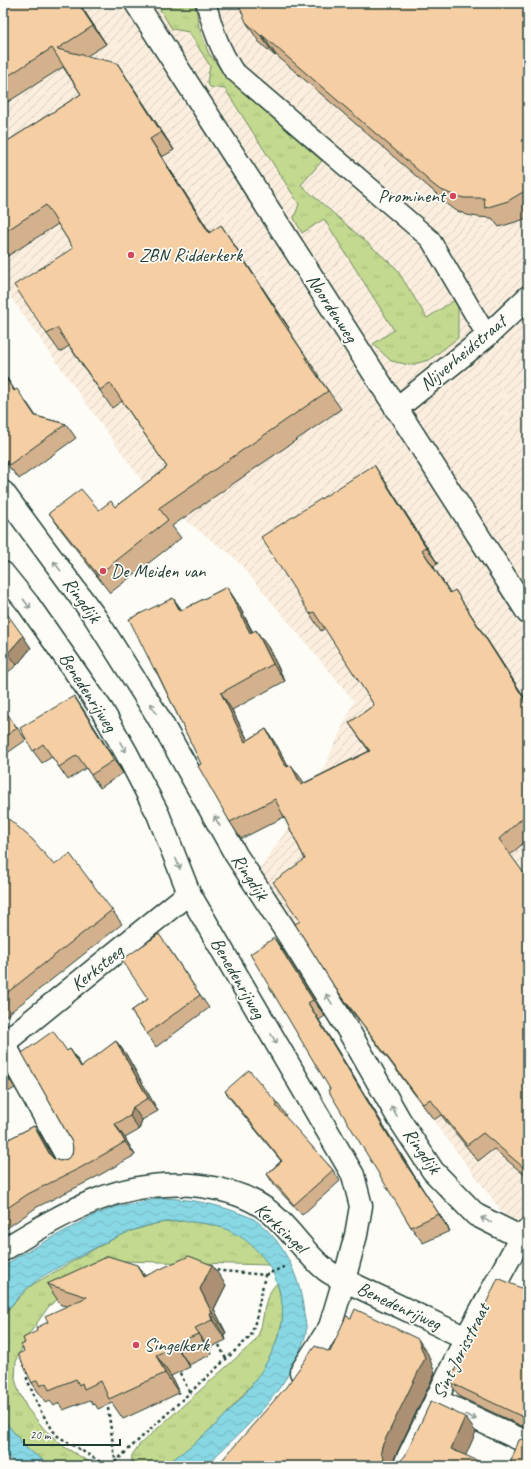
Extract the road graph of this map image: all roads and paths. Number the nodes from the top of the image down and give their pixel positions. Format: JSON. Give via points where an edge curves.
{"nodes":[{"id":1,"x":136,"y":3,"type":"edge"},
{"id":2,"x":206,"y":3,"type":"edge"},
{"id":3,"x":528,"y":296,"type":"edge"},
{"id":4,"x":487,"y":336,"type":"junction"},
{"id":5,"x":396,"y":409,"type":"junction"},
{"id":6,"x":3,"y":492,"type":"edge"},
{"id":7,"x":3,"y":573,"type":"edge"},
{"id":8,"x":528,"y":614,"type":"edge"},
{"id":9,"x":189,"y":893,"type":"junction"},
{"id":10,"x":4,"y":1043,"type":"edge"},
{"id":11,"x":70,"y":1162,"type":"edge"},
{"id":12,"x":526,"y":1236,"type":"edge"},
{"id":13,"x":3,"y":1250,"type":"edge"},
{"id":14,"x":207,"y":1269,"type":"edge"},
{"id":15,"x":271,"y":1272,"type":"dead end"},
{"id":16,"x":265,"y":1275,"type":"junction"},
{"id":17,"x":344,"y":1280,"type":"junction"},
{"id":18,"x":466,"y":1338,"type":"junction"},
{"id":19,"x":219,"y":1345,"type":"dead end"},
{"id":20,"x":226,"y":1359,"type":"junction"},
{"id":21,"x":27,"y":1367,"type":"edge"},
{"id":22,"x":180,"y":1373,"type":"dead end"},
{"id":23,"x":291,"y":1387,"type":"edge"},
{"id":24,"x":190,"y":1393,"type":"junction"},
{"id":25,"x":436,"y":1400,"type":"junction"},
{"id":26,"x":108,"y":1408,"type":"edge"},
{"id":27,"x":528,"y":1443,"type":"edge"},
{"id":28,"x":115,"y":1462,"type":"junction"},
{"id":29,"x":116,"y":1466,"type":"edge"},
{"id":30,"x":404,"y":1466,"type":"edge"}],
"edges":[{"from":1,"to":5,"type":"street","name":"Noordenweg"},
{"from":2,"to":4,"type":"lane","via":[[215,36],[233,70],[430,239]]},
{"from":3,"to":4,"type":"street","name":"Nijverheidstraat"},
{"from":4,"to":5,"type":"street","name":"Nijverheidstraat"},
{"from":5,"to":8,"type":"street","name":"Noordenweg"},
{"from":12,"to":6,"type":"street","name":"Ringdijk","one_way":true,"via":[[476,1214],[433,1171],[399,1119],[343,1022],[236,855],[157,715],[112,643]]},
{"from":7,"to":9,"type":"street","name":"Benedenrijweg","one_way":true,"via":[[28,604],[102,710],[158,814]]},
{"from":9,"to":10,"type":"street","name":"Kerksteeg"},
{"from":9,"to":17,"type":"street","name":"Benedenrijweg","one_way":true,"via":[[353,1175],[361,1206]]},
{"from":10,"to":11,"type":"street"},
{"from":12,"to":18,"type":"street","name":"Sint Jorisstraat"},
{"from":13,"to":17,"type":"street","name":"Kerksingel","via":[[47,1223],[91,1201],[120,1191],[153,1185],[184,1184],[219,1188],[267,1209],[326,1270]]},
{"from":14,"to":16,"type":"path"},
{"from":15,"to":16,"type":"path"},
{"from":16,"to":20,"type":"path","via":[[250,1336]]},
{"from":17,"to":18,"type":"street","name":"Benedenrijweg"},
{"from":17,"to":23,"type":"street","via":[[330,1327]]},
{"from":18,"to":25,"type":"street","name":"Sint Jorisstraat"},
{"from":19,"to":20,"type":"path"},
{"from":20,"to":24,"type":"path"},
{"from":21,"to":28,"type":"path","via":[[27,1379],[40,1410],[56,1435],[102,1464]]},
{"from":22,"to":24,"type":"path"},
{"from":24,"to":28,"type":"path"},
{"from":25,"to":27,"type":"street","one_way":true},
{"from":25,"to":30,"type":"street","name":"Sint Jorisstraat"},
{"from":26,"to":28,"type":"path"},
{"from":28,"to":29,"type":"path"}]}
